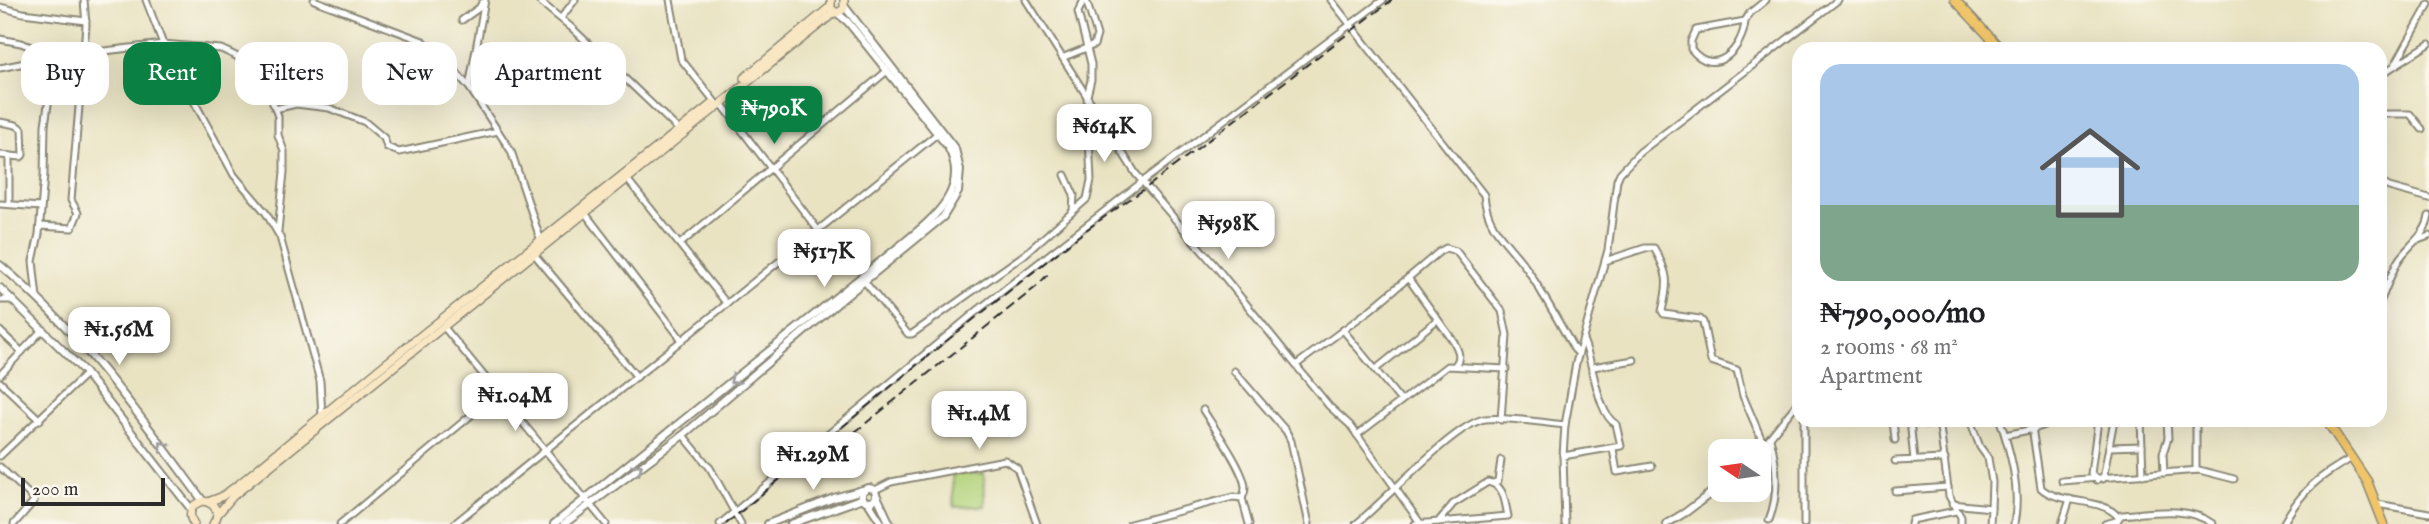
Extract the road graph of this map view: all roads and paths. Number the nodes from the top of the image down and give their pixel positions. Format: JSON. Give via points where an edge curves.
{"nodes":[{"id":1,"x":84,"y":0,"type":"edge"},
{"id":2,"x":146,"y":0,"type":"edge"},
{"id":3,"x":314,"y":0,"type":"edge"},
{"id":4,"x":484,"y":0,"type":"edge"},
{"id":5,"x":538,"y":0,"type":"edge"},
{"id":6,"x":575,"y":0,"type":"edge"},
{"id":7,"x":670,"y":0,"type":"edge"},
{"id":8,"x":1026,"y":0,"type":"edge"},
{"id":9,"x":1085,"y":0,"type":"edge"},
{"id":10,"x":1331,"y":0,"type":"edge"},
{"id":11,"x":1382,"y":0,"type":"edge"},
{"id":12,"x":1766,"y":0,"type":"edge"},
{"id":13,"x":1838,"y":0,"type":"edge"},
{"id":14,"x":1955,"y":0,"type":"edge"},
{"id":15,"x":846,"y":3,"type":"edge"},
{"id":16,"x":2429,"y":4,"type":"edge"},
{"id":17,"x":832,"y":6,"type":"edge"},
{"id":18,"x":0,"y":7,"type":"edge"},
{"id":19,"x":561,"y":18,"type":"junction"},
{"id":20,"x":462,"y":20,"type":"dead end"},
{"id":21,"x":86,"y":21,"type":"junction"},
{"id":22,"x":1745,"y":21,"type":"junction"},
{"id":23,"x":1350,"y":24,"type":"junction"},
{"id":24,"x":0,"y":39,"type":"edge"},
{"id":25,"x":87,"y":42,"type":"edge"},
{"id":26,"x":162,"y":42,"type":"edge"},
{"id":27,"x":1994,"y":42,"type":"edge"},
{"id":28,"x":21,"y":43,"type":"edge"},
{"id":29,"x":2429,"y":44,"type":"edge"},
{"id":30,"x":1087,"y":47,"type":"junction"},
{"id":31,"x":221,"y":49,"type":"edge"},
{"id":32,"x":1064,"y":57,"type":"junction"},
{"id":33,"x":21,"y":64,"type":"edge"},
{"id":34,"x":2395,"y":65,"type":"junction"},
{"id":35,"x":0,"y":68,"type":"edge"},
{"id":36,"x":2387,"y":70,"type":"edge"},
{"id":37,"x":887,"y":71,"type":"junction"},
{"id":38,"x":469,"y":87,"type":"junction"},
{"id":39,"x":1087,"y":96,"type":"junction"},
{"id":40,"x":718,"y":103,"type":"junction"},
{"id":41,"x":48,"y":105,"type":"edge"},
{"id":42,"x":81,"y":105,"type":"edge"},
{"id":43,"x":196,"y":105,"type":"edge"},
{"id":44,"x":275,"y":109,"type":"junction"},
{"id":45,"x":2387,"y":114,"type":"edge"},
{"id":46,"x":0,"y":122,"type":"edge"},
{"id":47,"x":679,"y":130,"type":"junction"},
{"id":48,"x":2422,"y":130,"type":"dead end"},
{"id":49,"x":498,"y":131,"type":"junction"},
{"id":50,"x":937,"y":134,"type":"junction"},
{"id":51,"x":0,"y":155,"type":"edge"},
{"id":52,"x":9,"y":156,"type":"junction"},
{"id":53,"x":770,"y":167,"type":"junction"},
{"id":54,"x":1065,"y":174,"type":"dead end"},
{"id":55,"x":628,"y":179,"type":"junction"},
{"id":56,"x":1142,"y":182,"type":"junction"},
{"id":57,"x":2387,"y":186,"type":"edge"},
{"id":58,"x":2429,"y":198,"type":"edge"},
{"id":59,"x":0,"y":204,"type":"edge"},
{"id":60,"x":9,"y":204,"type":"junction"},
{"id":61,"x":41,"y":207,"type":"junction"},
{"id":62,"x":585,"y":213,"type":"junction"},
{"id":63,"x":1072,"y":214,"type":"junction"},
{"id":64,"x":2429,"y":216,"type":"edge"},
{"id":65,"x":40,"y":226,"type":"junction"},
{"id":66,"x":928,"y":226,"type":"junction"},
{"id":67,"x":818,"y":230,"type":"junction"},
{"id":68,"x":278,"y":231,"type":"junction"},
{"id":69,"x":2429,"y":236,"type":"edge"},
{"id":70,"x":2418,"y":240,"type":"junction"},
{"id":71,"x":541,"y":241,"type":"junction"},
{"id":72,"x":680,"y":244,"type":"junction"},
{"id":73,"x":534,"y":254,"type":"junction"},
{"id":74,"x":1605,"y":261,"type":"junction"},
{"id":75,"x":0,"y":265,"type":"edge"},
{"id":76,"x":1408,"y":278,"type":"junction"},
{"id":77,"x":864,"y":281,"type":"junction"},
{"id":78,"x":2387,"y":286,"type":"edge"},
{"id":79,"x":0,"y":288,"type":"edge"},
{"id":80,"x":37,"y":298,"type":"junction"},
{"id":81,"x":0,"y":300,"type":"edge"},
{"id":82,"x":13,"y":300,"type":"junction"},
{"id":83,"x":727,"y":304,"type":"junction"},
{"id":84,"x":1437,"y":320,"type":"junction"},
{"id":85,"x":443,"y":326,"type":"junction"},
{"id":86,"x":43,"y":329,"type":"junction"},
{"id":87,"x":1343,"y":330,"type":"junction"},
{"id":88,"x":0,"y":331,"type":"edge"},
{"id":89,"x":1582,"y":338,"type":"junction"},
{"id":90,"x":682,"y":340,"type":"junction"},
{"id":91,"x":22,"y":352,"type":"junction"},
{"id":92,"x":1578,"y":353,"type":"junction"},
{"id":93,"x":1634,"y":360,"type":"dead end"},
{"id":94,"x":1296,"y":365,"type":"junction"},
{"id":95,"x":1455,"y":365,"type":"junction"},
{"id":96,"x":1593,"y":367,"type":"junction"},
{"id":97,"x":1376,"y":369,"type":"junction"},
{"id":98,"x":1506,"y":369,"type":"junction"},
{"id":99,"x":1234,"y":371,"type":"dead end"},
{"id":100,"x":86,"y":374,"type":"junction"},
{"id":101,"x":0,"y":375,"type":"edge"},
{"id":102,"x":637,"y":377,"type":"junction"},
{"id":103,"x":0,"y":382,"type":"edge"},
{"id":104,"x":498,"y":393,"type":"junction"},
{"id":105,"x":1401,"y":401,"type":"junction"},
{"id":106,"x":1203,"y":410,"type":"dead end"},
{"id":107,"x":1792,"y":411,"type":"edge"},
{"id":108,"x":321,"y":416,"type":"junction"},
{"id":109,"x":40,"y":420,"type":"junction"},
{"id":110,"x":1502,"y":420,"type":"junction"},
{"id":111,"x":1565,"y":425,"type":"junction"},
{"id":112,"x":1804,"y":427,"type":"edge"},
{"id":113,"x":1894,"y":427,"type":"edge"},
{"id":114,"x":1911,"y":427,"type":"edge"},
{"id":115,"x":1941,"y":427,"type":"edge"},
{"id":116,"x":1973,"y":427,"type":"edge"},
{"id":117,"x":2002,"y":427,"type":"edge"},
{"id":118,"x":2039,"y":427,"type":"edge"},
{"id":119,"x":2097,"y":427,"type":"edge"},
{"id":120,"x":2113,"y":427,"type":"edge"},
{"id":121,"x":2141,"y":427,"type":"edge"},
{"id":122,"x":2167,"y":427,"type":"edge"},
{"id":123,"x":2196,"y":427,"type":"edge"},
{"id":124,"x":2331,"y":427,"type":"edge"},
{"id":125,"x":2034,"y":429,"type":"junction"},
{"id":126,"x":683,"y":435,"type":"junction"},
{"id":127,"x":1357,"y":435,"type":"junction"},
{"id":128,"x":2005,"y":435,"type":"junction"},
{"id":129,"x":1770,"y":438,"type":"joint"},
{"id":130,"x":1761,"y":439,"type":"edge"},
{"id":131,"x":1895,"y":440,"type":"dead end"},
{"id":132,"x":2142,"y":446,"type":"junction"},
{"id":133,"x":2109,"y":447,"type":"junction"},
{"id":134,"x":1613,"y":449,"type":"junction"},
{"id":135,"x":545,"y":450,"type":"junction"},
{"id":136,"x":0,"y":456,"type":"edge"},
{"id":137,"x":1563,"y":456,"type":"junction"},
{"id":138,"x":2352,"y":458,"type":"junction"},
{"id":139,"x":1945,"y":459,"type":"junction"},
{"id":140,"x":1502,"y":460,"type":"dead end"},
{"id":141,"x":1914,"y":460,"type":"junction"},
{"id":142,"x":1895,"y":461,"type":"dead end"},
{"id":143,"x":1652,"y":466,"type":"dead end"},
{"id":144,"x":0,"y":467,"type":"edge"},
{"id":145,"x":2196,"y":470,"type":"junction"},
{"id":146,"x":2164,"y":473,"type":"junction"},
{"id":147,"x":2143,"y":475,"type":"junction"},
{"id":148,"x":2100,"y":479,"type":"junction"},
{"id":149,"x":2234,"y":480,"type":"dead end"},
{"id":150,"x":2062,"y":481,"type":"dead end"},
{"id":151,"x":1493,"y":483,"type":"junction"},
{"id":152,"x":1948,"y":487,"type":"junction"},
{"id":153,"x":866,"y":489,"type":"junction"},
{"id":154,"x":1395,"y":489,"type":"junction"},
{"id":155,"x":1895,"y":491,"type":"dead end"},
{"id":156,"x":876,"y":492,"type":"junction"},
{"id":157,"x":1708,"y":495,"type":"edge"},
{"id":158,"x":1242,"y":498,"type":"junction"},
{"id":159,"x":2070,"y":499,"type":"junction"},
{"id":160,"x":866,"y":500,"type":"junction"},
{"id":161,"x":206,"y":501,"type":"junction"},
{"id":162,"x":587,"y":501,"type":"junction"},
{"id":163,"x":2377,"y":504,"type":"junction"},
{"id":164,"x":1952,"y":505,"type":"junction"},
{"id":165,"x":1991,"y":508,"type":"junction"},
{"id":166,"x":1956,"y":511,"type":"junction"},
{"id":167,"x":735,"y":512,"type":"junction"},
{"id":168,"x":2429,"y":513,"type":"edge"},
{"id":169,"x":191,"y":518,"type":"edge"},
{"id":170,"x":1769,"y":520,"type":"dead end"},
{"id":171,"x":2116,"y":520,"type":"edge"},
{"id":172,"x":216,"y":521,"type":"edge"},
{"id":173,"x":1365,"y":521,"type":"edge"},
{"id":174,"x":1438,"y":522,"type":"junction"},
{"id":175,"x":772,"y":523,"type":"edge"},
{"id":176,"x":1668,"y":523,"type":"edge"},
{"id":177,"x":13,"y":524,"type":"edge"},
{"id":178,"x":340,"y":524,"type":"edge"},
{"id":179,"x":454,"y":524,"type":"edge"},
{"id":180,"x":554,"y":524,"type":"edge"},
{"id":181,"x":564,"y":524,"type":"edge"},
{"id":182,"x":606,"y":524,"type":"edge"},
{"id":183,"x":720,"y":524,"type":"edge"},
{"id":184,"x":741,"y":524,"type":"edge"},
{"id":185,"x":791,"y":524,"type":"edge"},
{"id":186,"x":882,"y":524,"type":"edge"},
{"id":187,"x":890,"y":524,"type":"edge"},
{"id":188,"x":1037,"y":524,"type":"edge"},
{"id":189,"x":1130,"y":524,"type":"edge"},
{"id":190,"x":1249,"y":524,"type":"edge"},
{"id":191,"x":1309,"y":524,"type":"edge"},
{"id":192,"x":1356,"y":524,"type":"edge"},
{"id":193,"x":1415,"y":524,"type":"edge"},
{"id":194,"x":1421,"y":524,"type":"edge"},
{"id":195,"x":1565,"y":524,"type":"edge"},
{"id":196,"x":1804,"y":524,"type":"edge"},
{"id":197,"x":1911,"y":524,"type":"edge"},
{"id":198,"x":1961,"y":524,"type":"edge"},
{"id":199,"x":1990,"y":524,"type":"edge"},
{"id":200,"x":2014,"y":524,"type":"edge"},
{"id":201,"x":2062,"y":524,"type":"edge"},
{"id":202,"x":2105,"y":524,"type":"edge"},
{"id":203,"x":2213,"y":524,"type":"edge"},
{"id":204,"x":2283,"y":524,"type":"edge"},
{"id":205,"x":2384,"y":524,"type":"edge"}],
"edges":[{"from":1,"to":21,"type":"street"},
{"from":2,"to":26,"type":"street"},
{"from":3,"to":38,"type":"street","via":[[423,41]]},
{"from":4,"to":20,"type":"street"},
{"from":4,"to":38,"type":"street"},
{"from":5,"to":19,"type":"street"},
{"from":6,"to":19,"type":"street"},
{"from":7,"to":40,"type":"street","via":[[681,58]]},
{"from":8,"to":32,"type":"street"},
{"from":9,"to":30,"type":"street","via":[[1077,12]]},
{"from":9,"to":30,"type":"street","via":[[1097,35],[1094,45]]},
{"from":10,"to":23,"type":"street"},
{"from":11,"to":23,"type":"street"},
{"from":12,"to":22,"type":"street"},
{"from":13,"to":74,"type":"street","via":[[1640,152],[1620,173]]},
{"from":14,"to":27,"type":"main road"},
{"from":15,"to":17,"type":"main road","via":[[842,11]]},
{"from":15,"to":66,"type":"street","via":[[955,149],[960,170],[958,192],[950,209]]},
{"from":16,"to":34,"type":"street"},
{"from":17,"to":37,"type":"street"},
{"from":17,"to":40,"type":"main road"},
{"from":18,"to":21,"type":"street"},
{"from":19,"to":47,"type":"street"},
{"from":21,"to":25,"type":"street"},
{"from":22,"to":22,"type":"street","via":[[1744,33],[1721,61],[1703,60],[1691,49],[1696,30]]},
{"from":23,"to":56,"type":"street"},
{"from":23,"to":92,"type":"street","via":[[1484,195],[1488,219],[1524,265]]},
{"from":24,"to":28,"type":"street"},
{"from":29,"to":34,"type":"street"},
{"from":30,"to":32,"type":"street"},
{"from":30,"to":39,"type":"street","via":[[1092,70]]},
{"from":31,"to":44,"type":"street","via":[[254,71]]},
{"from":32,"to":39,"type":"street"},
{"from":33,"to":35,"type":"street"},
{"from":34,"to":36,"type":"street"},
{"from":37,"to":50,"type":"street"},
{"from":37,"to":53,"type":"street"},
{"from":38,"to":49,"type":"street"},
{"from":39,"to":56,"type":"street"},
{"from":39,"to":63,"type":"street","via":[[1091,180],[1087,199]]},
{"from":40,"to":47,"type":"main road"},
{"from":40,"to":53,"type":"street"},
{"from":40,"to":55,"type":"main road"},
{"from":41,"to":61,"type":"street"},
{"from":42,"to":65,"type":"street","via":[[71,200],[78,213],[75,225]]},
{"from":43,"to":68,"type":"street","via":[[234,175]]},
{"from":44,"to":49,"type":"street","via":[[296,104],[329,108],[365,122],[384,138],[387,147],[399,152]]},
{"from":44,"to":68,"type":"street","via":[[284,151]]},
{"from":45,"to":48,"type":"street","via":[[2410,114]]},
{"from":46,"to":52,"type":"street","via":[[22,129],[23,155]]},
{"from":47,"to":71,"type":"main road"},
{"from":49,"to":71,"type":"street","via":[[511,151]]},
{"from":50,"to":66,"type":"street","via":[[953,156],[954,176],[948,200]]},
{"from":50,"to":67,"type":"street"},
{"from":51,"to":52,"type":"street"},
{"from":52,"to":60,"type":"street"},
{"from":53,"to":67,"type":"street"},
{"from":53,"to":72,"type":"street"},
{"from":54,"to":63,"type":"street","via":[[1074,195]]},
{"from":55,"to":62,"type":"main road"},
{"from":55,"to":72,"type":"street"},
{"from":56,"to":94,"type":"street"},
{"from":56,"to":167,"type":"street","via":[[978,310]]},
{"from":57,"to":58,"type":"street"},
{"from":59,"to":60,"type":"street"},
{"from":60,"to":61,"type":"street"},
{"from":61,"to":65,"type":"street"},
{"from":62,"to":73,"type":"main road"},
{"from":62,"to":90,"type":"street"},
{"from":63,"to":77,"type":"street","via":[[1024,255],[912,334]]},
{"from":64,"to":70,"type":"street"},
{"from":65,"to":80,"type":"street","via":[[33,261]]},
{"from":66,"to":77,"type":"street"},
{"from":66,"to":162,"type":"street","one_way":true},
{"from":67,"to":83,"type":"street"},
{"from":68,"to":108,"type":"street","via":[[320,382]]},
{"from":69,"to":70,"type":"street"},
{"from":70,"to":78,"type":"street","via":[[2406,250]]},
{"from":71,"to":108,"type":"main road"},
{"from":72,"to":83,"type":"street"},
{"from":73,"to":85,"type":"main road"},
{"from":73,"to":102,"type":"street"},
{"from":74,"to":89,"type":"street"},
{"from":74,"to":130,"type":"street","via":[[1654,248],[1668,277],[1662,311],[1703,322],[1712,362],[1737,370]]},
{"from":75,"to":80,"type":"street"},
{"from":76,"to":84,"type":"street"},
{"from":76,"to":87,"type":"street"},
{"from":76,"to":98,"type":"street","via":[[1446,248],[1456,251],[1502,311]]},
{"from":77,"to":126,"type":"street"},
{"from":79,"to":82,"type":"street"},
{"from":161,"to":80,"type":"street","one_way":true,"via":[[91,354]]},
{"from":81,"to":82,"type":"street"},
{"from":82,"to":86,"type":"street"},
{"from":83,"to":90,"type":"street"},
{"from":84,"to":95,"type":"street","via":[[1459,353]]},
{"from":84,"to":97,"type":"street"},
{"from":85,"to":104,"type":"street"},
{"from":85,"to":172,"type":"main road","via":[[233,496]]},
{"from":86,"to":91,"type":"street"},
{"from":86,"to":100,"type":"street"},
{"from":87,"to":94,"type":"street"},
{"from":87,"to":97,"type":"street"},
{"from":88,"to":91,"type":"street"},
{"from":89,"to":92,"type":"street"},
{"from":89,"to":96,"type":"street"},
{"from":90,"to":102,"type":"street"},
{"from":91,"to":101,"type":"street"},
{"from":92,"to":111,"type":"street"},
{"from":93,"to":96,"type":"street"},
{"from":94,"to":127,"type":"street"},
{"from":95,"to":98,"type":"street"},
{"from":95,"to":105,"type":"street","via":[[1437,372]]},
{"from":96,"to":134,"type":"street","via":[[1602,404],[1609,421],[1616,424],[1621,443]]},
{"from":97,"to":105,"type":"street"},
{"from":98,"to":110,"type":"street"},
{"from":99,"to":191,"type":"street","via":[[1286,431]]},
{"from":100,"to":109,"type":"street"},
{"from":100,"to":169,"type":"street"},
{"from":102,"to":135,"type":"street"},
{"from":103,"to":109,"type":"street"},
{"from":104,"to":135,"type":"street"},
{"from":104,"to":178,"type":"street"},
{"from":105,"to":127,"type":"street"},
{"from":106,"to":158,"type":"street","via":[[1244,481]]},
{"from":107,"to":129,"type":"street"},
{"from":108,"to":161,"type":"main road","via":[[239,484]]},
{"from":109,"to":136,"type":"street"},
{"from":110,"to":111,"type":"street"},
{"from":110,"to":154,"type":"street","via":[[1469,425]]},
{"from":111,"to":137,"type":"street"},
{"from":112,"to":196,"type":"street"},
{"from":113,"to":131,"type":"street"},
{"from":114,"to":141,"type":"street"},
{"from":115,"to":139,"type":"street"},
{"from":116,"to":165,"type":"street","via":[[1988,458]]},
{"from":117,"to":128,"type":"street"},
{"from":118,"to":125,"type":"street"},
{"from":119,"to":148,"type":"street","via":[[2091,474]]},
{"from":120,"to":133,"type":"street"},
{"from":121,"to":132,"type":"street"},
{"from":122,"to":146,"type":"street"},
{"from":123,"to":145,"type":"street"},
{"from":124,"to":138,"type":"main road"},
{"from":125,"to":128,"type":"street"},
{"from":125,"to":159,"type":"street","via":[[2041,488]]},
{"from":162,"to":126,"type":"street","one_way":true},
{"from":126,"to":167,"type":"street","via":[[710,468]]},
{"from":127,"to":154,"type":"street"},
{"from":128,"to":200,"type":"street","via":[[2017,499]]},
{"from":129,"to":170,"type":"street","via":[[1776,492]]},
{"from":132,"to":133,"type":"street"},
{"from":132,"to":147,"type":"street"},
{"from":133,"to":148,"type":"street"},
{"from":134,"to":137,"type":"street"},
{"from":134,"to":143,"type":"street","via":[[1617,472]]},
{"from":135,"to":162,"type":"street"},
{"from":135,"to":179,"type":"street"},
{"from":137,"to":195,"type":"street"},
{"from":138,"to":163,"type":"main road"},
{"from":138,"to":204,"type":"street","via":[[2318,477]]},
{"from":139,"to":141,"type":"street"},
{"from":139,"to":152,"type":"street"},
{"from":140,"to":151,"type":"street","via":[[1498,481]]},
{"from":141,"to":142,"type":"street"},
{"from":144,"to":177,"type":"street","via":[[34,501]]},
{"from":145,"to":146,"type":"street"},
{"from":145,"to":149,"type":"street"},
{"from":146,"to":147,"type":"street"},
{"from":147,"to":148,"type":"street"},
{"from":148,"to":150,"type":"street"},
{"from":151,"to":174,"type":"street","via":[[1453,504]]},
{"from":151,"to":174,"type":"street","via":[[1502,489],[1508,516]]},
{"from":152,"to":155,"type":"street"},
{"from":152,"to":164,"type":"street"},
{"from":153,"to":156,"type":"street"},
{"from":153,"to":160,"type":"street"},
{"from":153,"to":175,"type":"street"},
{"from":154,"to":173,"type":"street"},
{"from":154,"to":194,"type":"street"},
{"from":156,"to":160,"type":"street","via":[[873,501]]},
{"from":156,"to":187,"type":"street"},
{"from":156,"to":188,"type":"street","via":[[891,482],[1011,461]]},
{"from":157,"to":176,"type":"street"},
{"from":158,"to":189,"type":"street","via":[[1233,496]]},
{"from":158,"to":190,"type":"street"},
{"from":159,"to":171,"type":"street","via":[[2109,509]]},
{"from":159,"to":201,"type":"street"},
{"from":160,"to":185,"type":"street"},
{"from":160,"to":186,"type":"street"},
{"from":161,"to":169,"type":"main road","via":[[194,505]]},
{"from":161,"to":172,"type":"main road","via":[[215,507]]},
{"from":162,"to":180,"type":"street"},
{"from":162,"to":181,"type":"street"},
{"from":162,"to":182,"type":"street"},
{"from":163,"to":168,"type":"street"},
{"from":163,"to":205,"type":"main road"},
{"from":164,"to":165,"type":"street"},
{"from":164,"to":166,"type":"street"},
{"from":165,"to":199,"type":"street"},
{"from":166,"to":197,"type":"street","via":[[1912,520]]},
{"from":166,"to":198,"type":"street"},
{"from":167,"to":183,"type":"street"},
{"from":167,"to":184,"type":"street"},
{"from":171,"to":202,"type":"street"},
{"from":171,"to":203,"type":"street","via":[[2187,513]]},
{"from":173,"to":192,"type":"street"},
{"from":174,"to":194,"type":"street"},
{"from":193,"to":194,"type":"street"}]}
